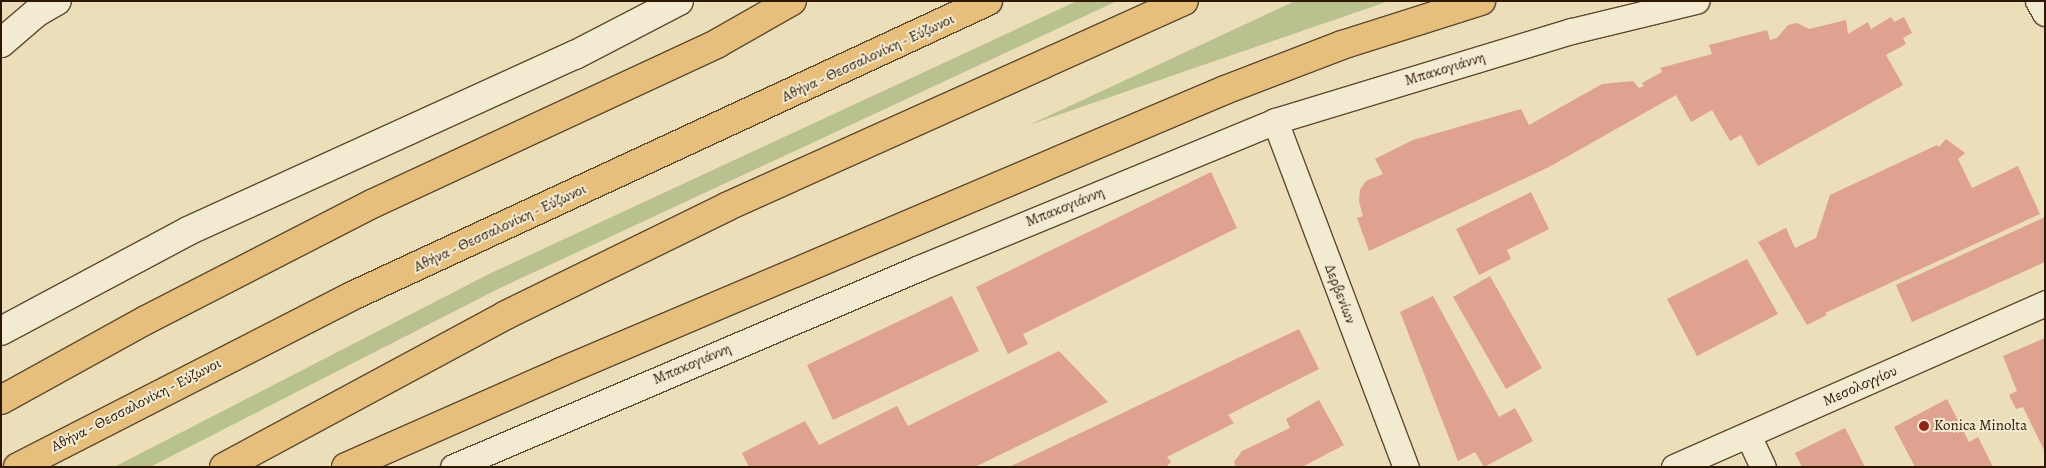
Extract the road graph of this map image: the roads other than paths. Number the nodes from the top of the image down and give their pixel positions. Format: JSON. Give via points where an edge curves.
{"nodes":[{"id":1,"x":57,"y":1,"type":"edge"},
{"id":2,"x":680,"y":1,"type":"edge"},
{"id":3,"x":792,"y":1,"type":"edge"},
{"id":4,"x":988,"y":1,"type":"edge"},
{"id":5,"x":1184,"y":1,"type":"edge"},
{"id":6,"x":1481,"y":1,"type":"edge"},
{"id":7,"x":1696,"y":1,"type":"edge"},
{"id":8,"x":2038,"y":1,"type":"edge"},
{"id":9,"x":2045,"y":13,"type":"edge"},
{"id":10,"x":1,"y":43,"type":"edge"},
{"id":11,"x":1275,"y":121,"type":"junction"},
{"id":12,"x":2045,"y":303,"type":"edge"},
{"id":13,"x":1,"y":331,"type":"edge"},
{"id":14,"x":1,"y":400,"type":"edge"},
{"id":15,"x":1748,"y":435,"type":"junction"},
{"id":16,"x":18,"y":467,"type":"edge"},
{"id":17,"x":224,"y":467,"type":"edge"},
{"id":18,"x":346,"y":467,"type":"edge"},
{"id":19,"x":453,"y":467,"type":"edge"},
{"id":20,"x":1406,"y":467,"type":"edge"},
{"id":21,"x":1674,"y":467,"type":"edge"},
{"id":22,"x":1763,"y":467,"type":"edge"}],
"edges":[{"from":1,"to":10,"type":"main road"},
{"from":2,"to":13,"type":"main road","via":[[575,55],[188,231]]},
{"from":3,"to":14,"type":"highway","via":[[718,44],[374,203],[146,320]]},
{"from":4,"to":16,"type":"highway","name":"Αθήνα - Θεσσαλονίκη - Εύζωνοι","via":[[352,296]]},
{"from":5,"to":17,"type":"highway","via":[[726,207],[506,315]]},
{"from":6,"to":18,"type":"highway","via":[[1342,46],[1226,90],[561,372]]},
{"from":7,"to":11,"type":"street","name":"Μπακογιάννη","via":[[1572,31]]},
{"from":8,"to":9,"type":"street"},
{"from":11,"to":19,"type":"street","name":"Μπακογιάννη","via":[[918,268]]},
{"from":11,"to":20,"type":"street","name":"Δερβενίων"},
{"from":12,"to":15,"type":"street","name":"Μεσολογγίου"},
{"from":15,"to":21,"type":"street","name":"Μεσολογγίου"},
{"from":15,"to":22,"type":"street"}]}
